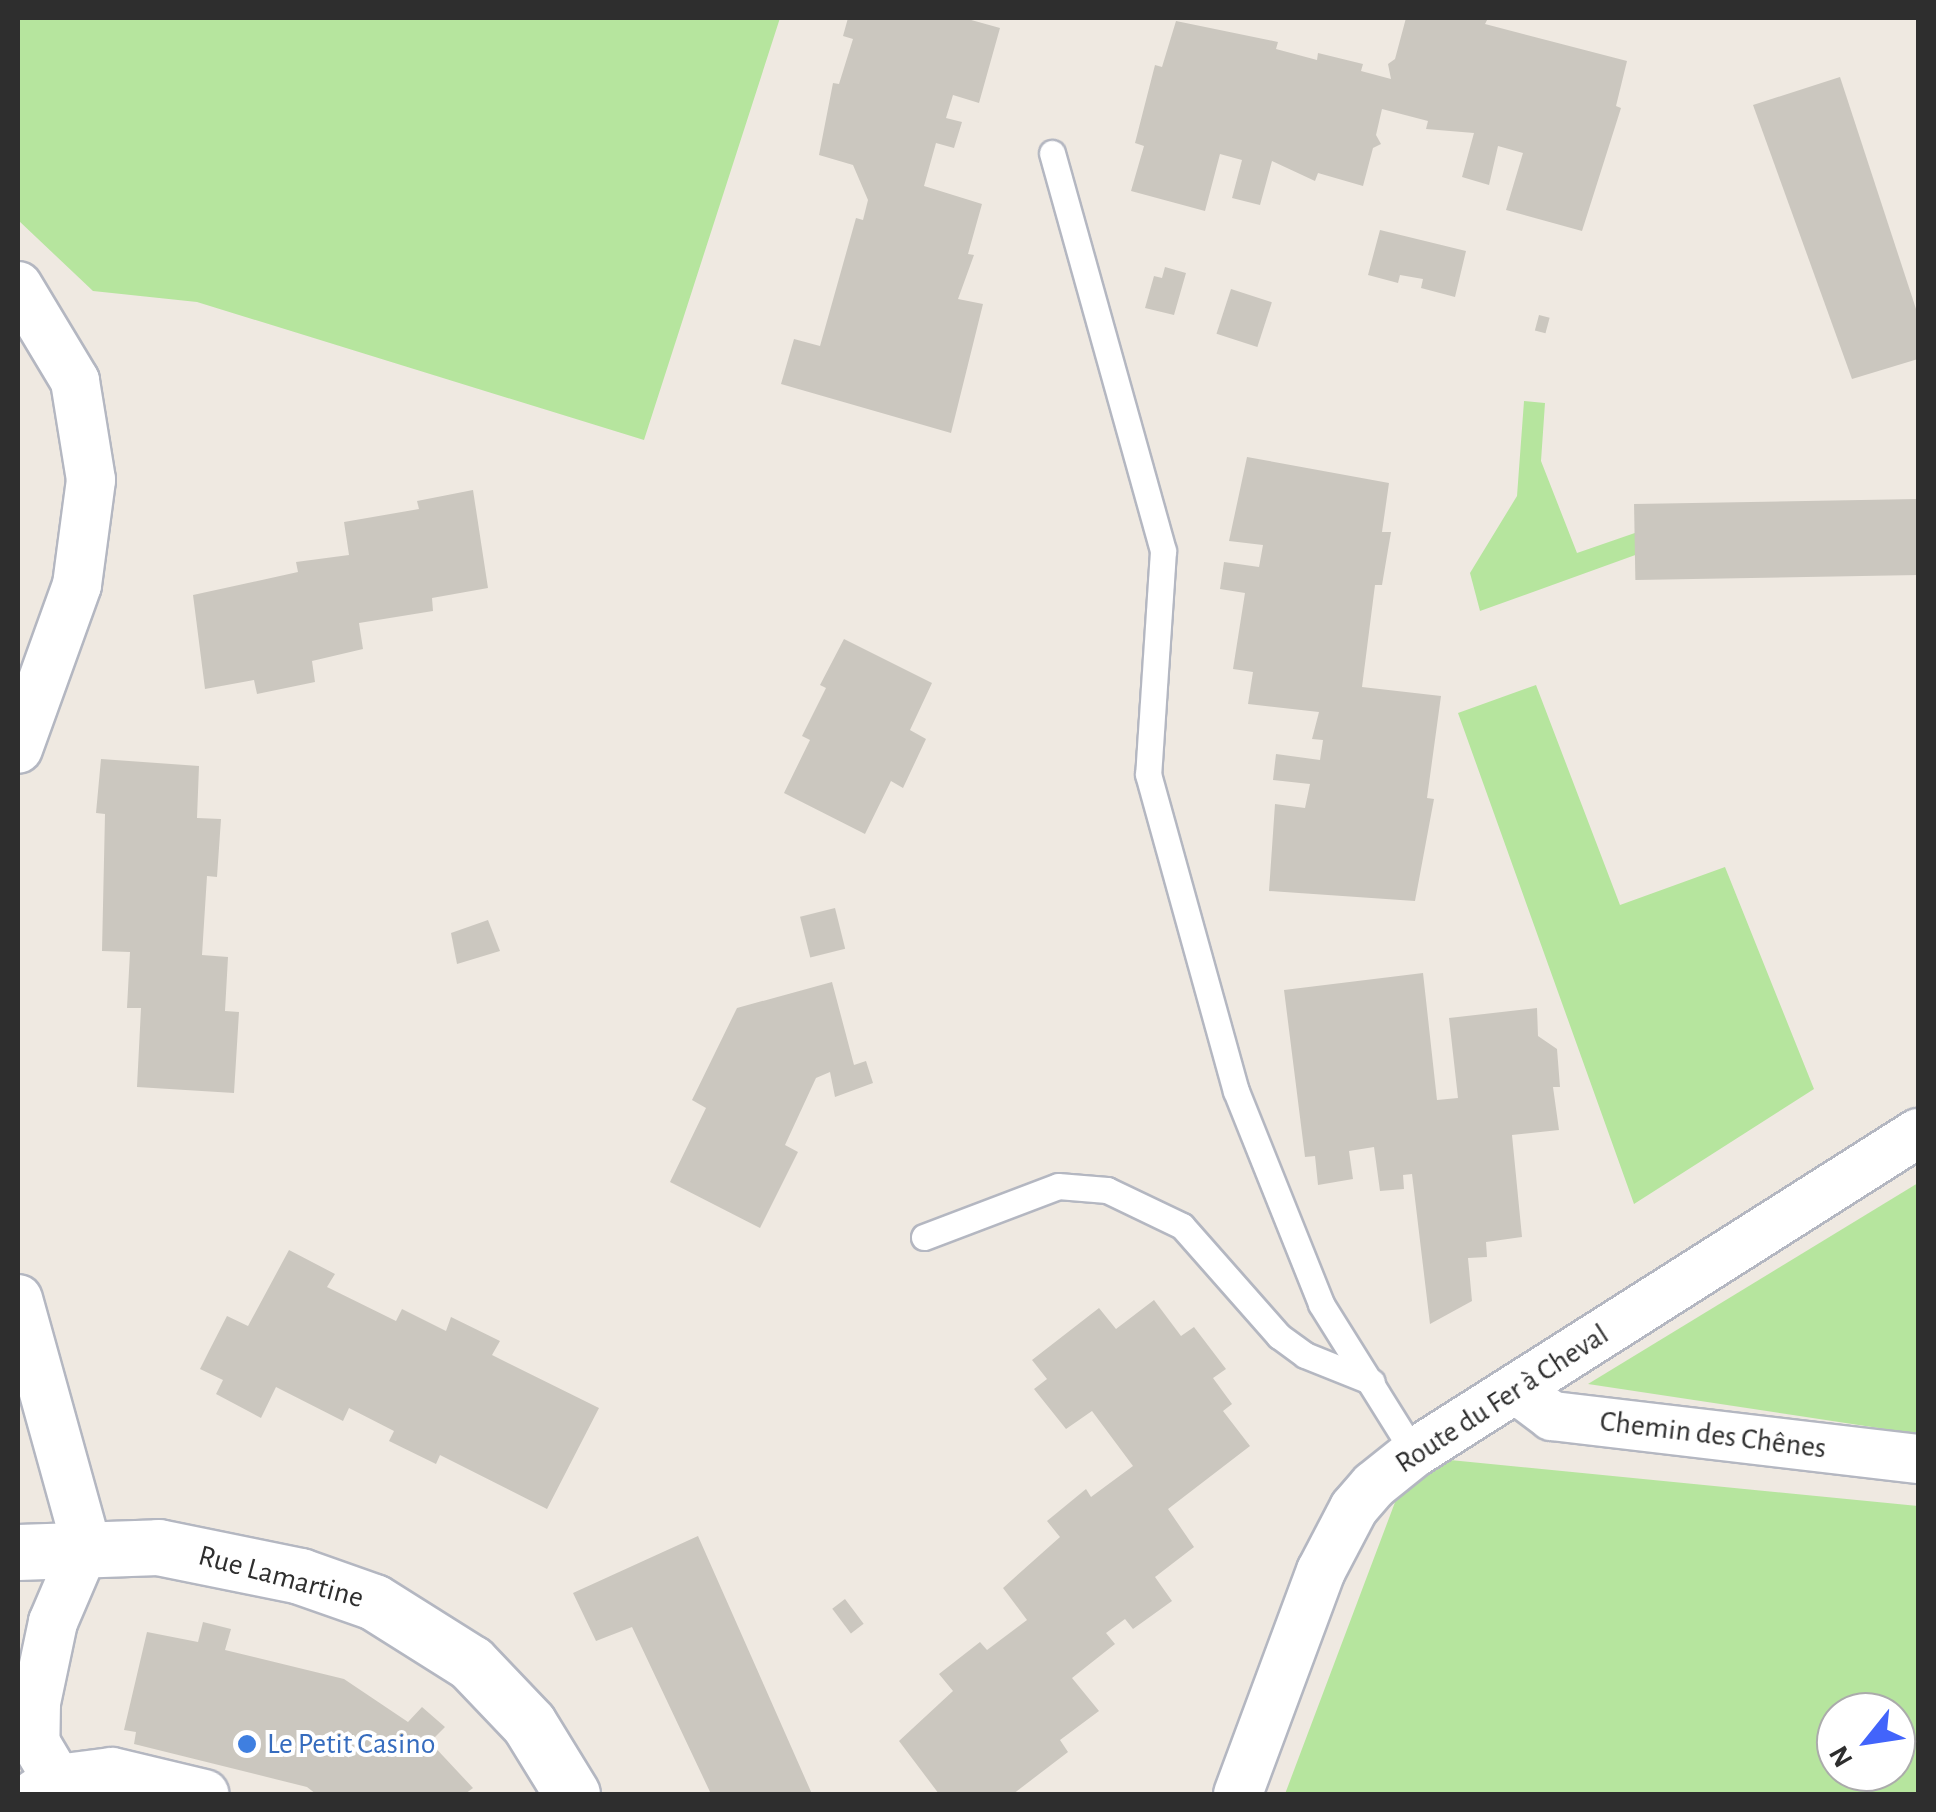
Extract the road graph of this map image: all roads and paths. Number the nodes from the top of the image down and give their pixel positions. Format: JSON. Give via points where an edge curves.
{"nodes":[{"id":1,"x":1052,"y":153,"type":"dead end"},
{"id":2,"x":18,"y":286,"type":"edge"},
{"id":3,"x":18,"y":749,"type":"edge"},
{"id":4,"x":1918,"y":1133,"type":"edge"},
{"id":5,"x":924,"y":1237,"type":"dead end"},
{"id":6,"x":18,"y":1299,"type":"edge"},
{"id":7,"x":1372,"y":1382,"type":"junction"},
{"id":8,"x":1516,"y":1389,"type":"junction"},
{"id":9,"x":1414,"y":1453,"type":"junction"},
{"id":10,"x":1918,"y":1459,"type":"edge"},
{"id":11,"x":86,"y":1545,"type":"junction"},
{"id":12,"x":18,"y":1552,"type":"edge"},
{"id":13,"x":46,"y":1787,"type":"edge"},
{"id":14,"x":204,"y":1794,"type":"edge"},
{"id":15,"x":572,"y":1794,"type":"edge"},
{"id":16,"x":1238,"y":1794,"type":"edge"}],
"edges":[{"from":1,"to":7,"type":"lane","via":[[1162,551],[1148,774],[1236,1090],[1321,1304]]},
{"from":2,"to":3,"type":"street","via":[[75,380],[91,480],[77,585]]},
{"from":4,"to":8,"type":"street","name":"Route du Fer à Cheval"},
{"from":5,"to":7,"type":"lane","via":[[1058,1186],[1117,1193],[1182,1226],[1279,1336],[1305,1355]]},
{"from":6,"to":11,"type":"street"},
{"from":7,"to":9,"type":"lane"},
{"from":8,"to":9,"type":"street","name":"Route du Fer à Cheval"},
{"from":8,"to":10,"type":"street","name":"Chemin des Chênes","via":[[1552,1416]]},
{"from":9,"to":16,"type":"street","name":"Route du Fer à Cheval","via":[[1374,1485],[1337,1536]]},
{"from":11,"to":12,"type":"street","name":"Rue Lamartine"},
{"from":11,"to":13,"type":"street","via":[[49,1636],[36,1703],[35,1742]]},
{"from":11,"to":15,"type":"street","name":"Rue Lamartine","via":[[212,1556],[374,1602],[472,1663],[529,1724]]},
{"from":13,"to":14,"type":"street","via":[[112,1772]]}]}
